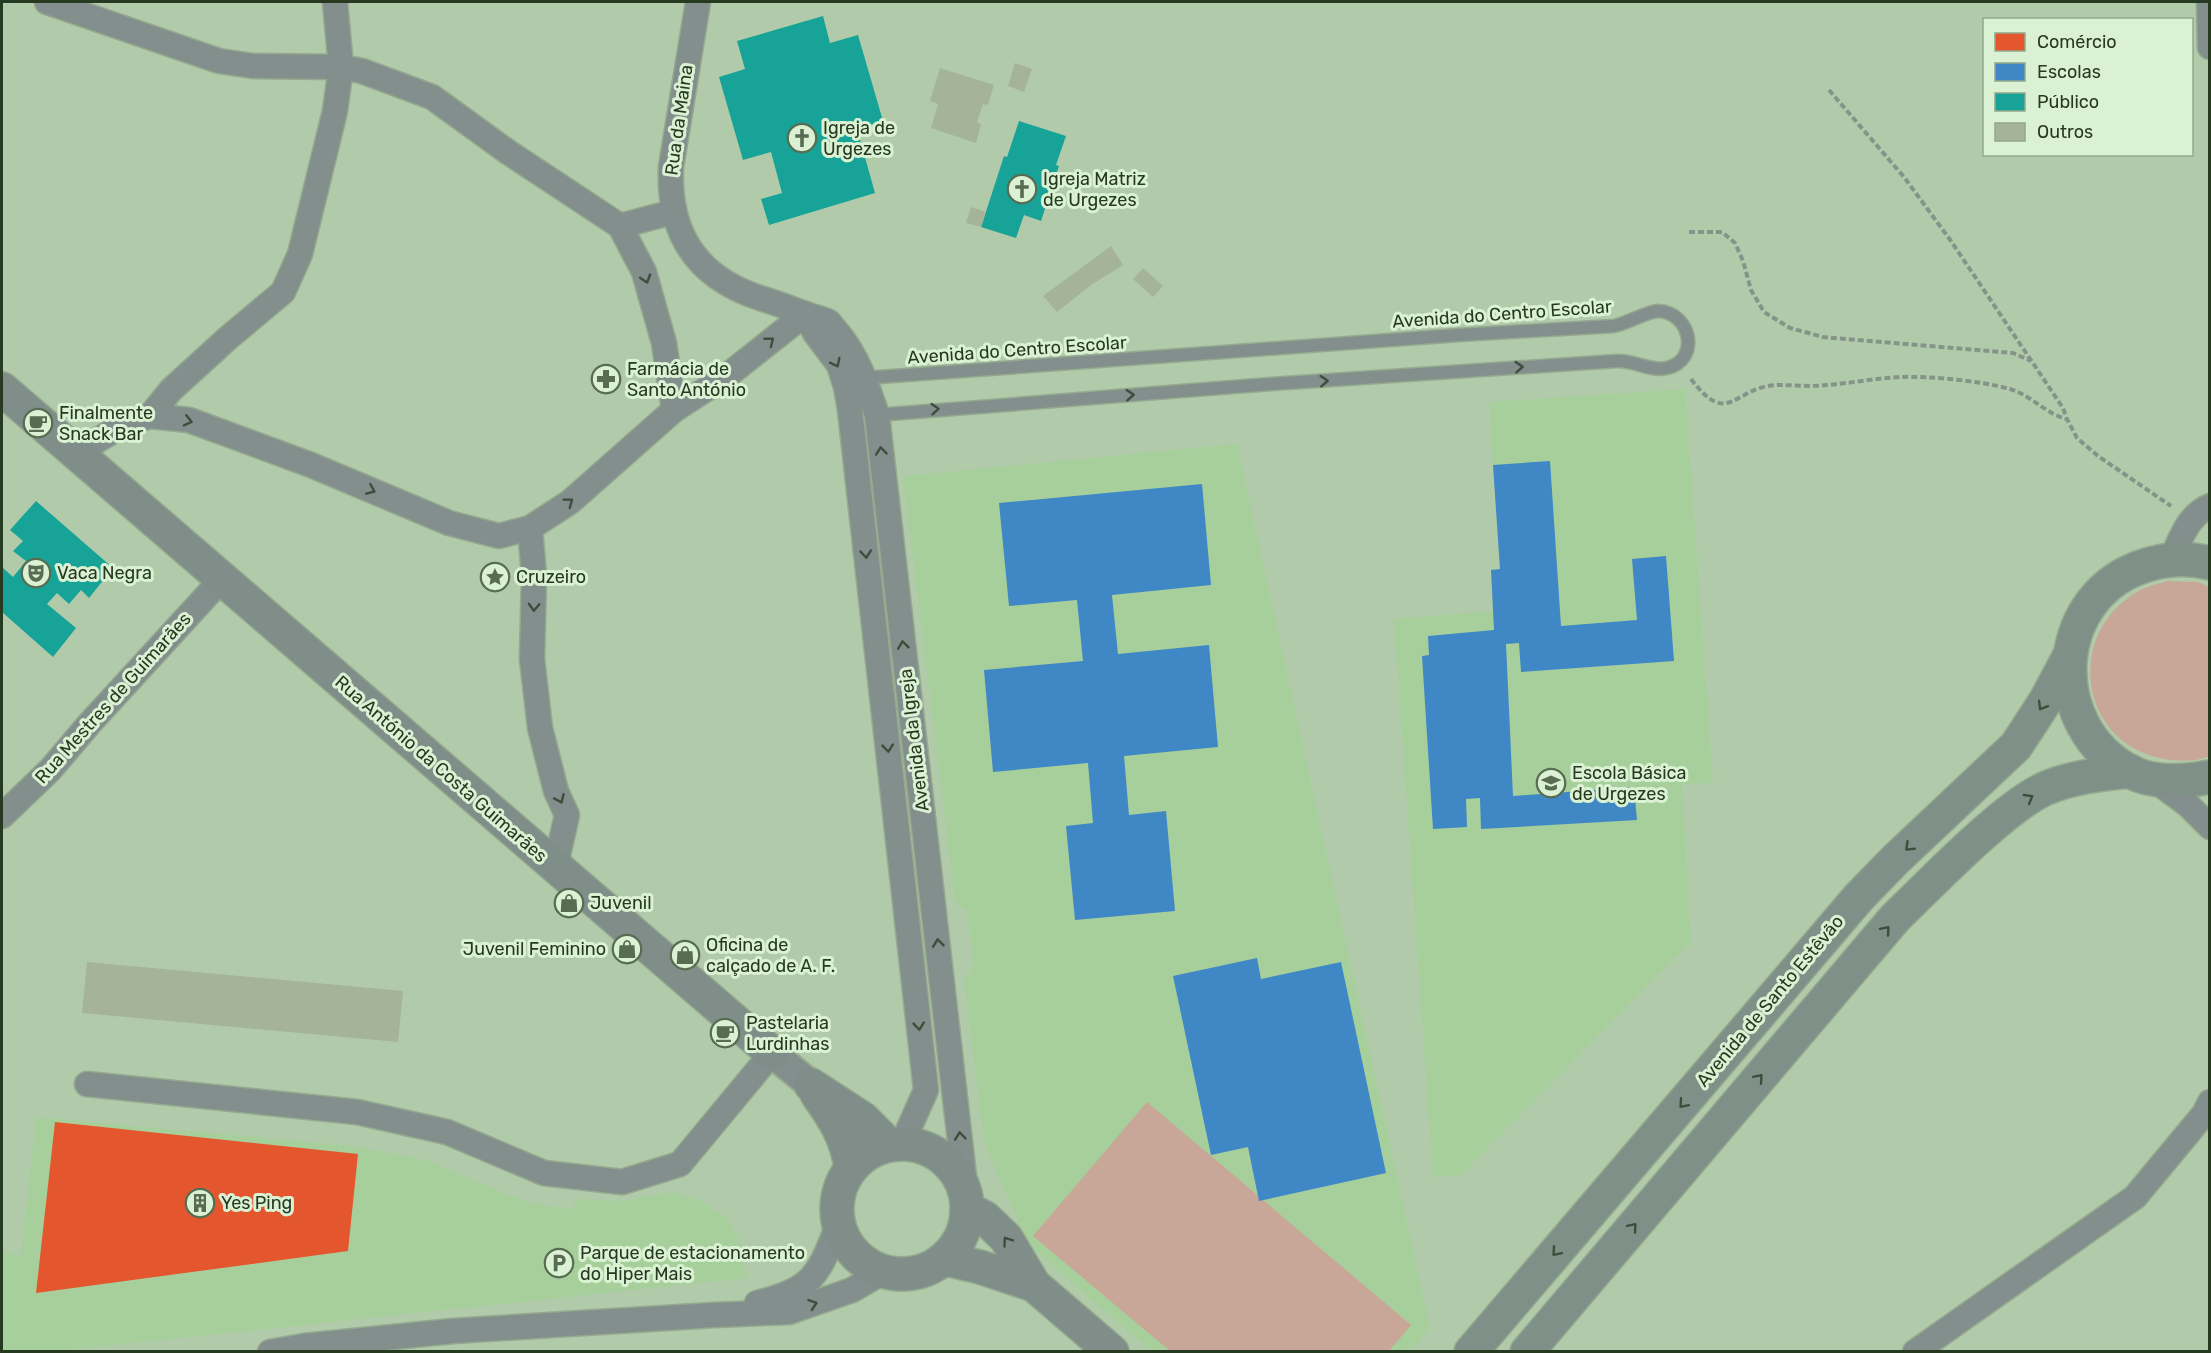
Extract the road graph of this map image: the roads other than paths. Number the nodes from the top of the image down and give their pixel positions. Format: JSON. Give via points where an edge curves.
{"nodes":[{"id":1,"x":48,"y":2,"type":"edge"},
{"id":2,"x":335,"y":2,"type":"edge"},
{"id":3,"x":698,"y":2,"type":"edge"},
{"id":4,"x":2209,"y":2,"type":"edge"},
{"id":5,"x":2210,"y":47,"type":"edge"},
{"id":6,"x":341,"y":67,"type":"junction"},
{"id":7,"x":673,"y":212,"type":"junction"},
{"id":8,"x":620,"y":226,"type":"junction"},
{"id":9,"x":704,"y":266,"type":"joint"},
{"id":10,"x":805,"y":314,"type":"junction"},
{"id":11,"x":865,"y":378,"type":"junction"},
{"id":12,"x":4,"y":398,"type":"edge"},
{"id":13,"x":674,"y":410,"type":"junction"},
{"id":14,"x":877,"y":415,"type":"junction"},
{"id":15,"x":150,"y":416,"type":"junction"},
{"id":16,"x":77,"y":453,"type":"junction"},
{"id":17,"x":2201,"y":513,"type":"edge"},
{"id":18,"x":530,"y":528,"type":"junction"},
{"id":19,"x":2171,"y":560,"type":"junction"},
{"id":20,"x":2210,"y":563,"type":"edge"},
{"id":21,"x":222,"y":579,"type":"junction"},
{"id":22,"x":2070,"y":655,"type":"junction"},
{"id":23,"x":2141,"y":775,"type":"junction"},
{"id":24,"x":2210,"y":777,"type":"edge"},
{"id":25,"x":2,"y":816,"type":"edge"},
{"id":26,"x":2210,"y":827,"type":"edge"},
{"id":27,"x":555,"y":868,"type":"junction"},
{"id":28,"x":772,"y":1053,"type":"junction"},
{"id":29,"x":87,"y":1084,"type":"dead end"},
{"id":30,"x":811,"y":1085,"type":"junction"},
{"id":31,"x":2210,"y":1102,"type":"edge"},
{"id":32,"x":895,"y":1144,"type":"junction"},
{"id":33,"x":851,"y":1168,"type":"junction"},
{"id":34,"x":967,"y":1202,"type":"junction"},
{"id":35,"x":838,"y":1225,"type":"junction"},
{"id":36,"x":945,"y":1259,"type":"junction"},
{"id":37,"x":883,"y":1272,"type":"junction"},
{"id":38,"x":1034,"y":1285,"type":"junction"},
{"id":39,"x":714,"y":1315,"type":"junction"},
{"id":40,"x":270,"y":1352,"type":"edge"},
{"id":41,"x":1112,"y":1352,"type":"edge"},
{"id":42,"x":1471,"y":1352,"type":"edge"},
{"id":43,"x":1527,"y":1352,"type":"edge"},
{"id":44,"x":1915,"y":1352,"type":"edge"}],
"edges":[{"from":1,"to":6,"type":"street","via":[[219,61],[253,66]]},
{"from":2,"to":6,"type":"street"},
{"from":3,"to":7,"type":"street","name":"Rua da Maina","via":[[671,167]]},
{"from":4,"to":5,"type":"street"},
{"from":6,"to":8,"type":"street","via":[[362,70],[432,97]]},
{"from":6,"to":15,"type":"street","via":[[335,111],[300,254],[283,292],[171,390]]},
{"from":7,"to":8,"type":"street"},
{"from":7,"to":9,"type":"street","name":"Rua da Maina","via":[[689,247]]},
{"from":8,"to":13,"type":"street","one_way":true,"via":[[644,272],[664,343]]},
{"from":9,"to":10,"type":"street","name":"Avenida da Igreja","via":[[738,290]]},
{"from":10,"to":11,"type":"street","name":"Avenida da Igreja","via":[[829,322]]},
{"from":13,"to":10,"type":"street","one_way":true,"via":[[728,375]]},
{"from":10,"to":32,"type":"street","name":"Avenida da Igreja","one_way":true,"via":[[839,365],[850,410],[926,1090]]},
{"from":11,"to":14,"type":"street","name":"Avenida da Igreja"},
{"from":14,"to":11,"type":"lane","name":"Avenida do Centro Escolar","one_way":true,"via":[[1617,360],[1668,368],[1685,355],[1688,332],[1671,314],[1656,311],[1614,326]]},
{"from":12,"to":16,"type":"main road","name":"Rua António da Costa Guimarães"},
{"from":18,"to":13,"type":"street","one_way":true,"via":[[570,502]]},
{"from":34,"to":14,"type":"street","name":"Avenida da Igreja","one_way":true},
{"from":15,"to":16,"type":"street","via":[[124,424]]},
{"from":15,"to":18,"type":"street","one_way":true,"via":[[189,420],[311,465],[449,523],[499,536]]},
{"from":16,"to":21,"type":"main road","name":"Rua António da Costa Guimarães"},
{"from":17,"to":19,"type":"street","via":[[2183,533]]},
{"from":18,"to":27,"type":"street","one_way":true,"via":[[534,585],[532,659],[540,728],[556,791],[567,815]]},
{"from":19,"to":20,"type":"main road"},
{"from":19,"to":22,"type":"main road","via":[[2130,571],[2104,590],[2084,615]]},
{"from":21,"to":25,"type":"street","name":"Rua Mestres de Guimarães","via":[[50,770]]},
{"from":21,"to":27,"type":"main road","name":"Rua António da Costa Guimarães"},
{"from":22,"to":23,"type":"main road","via":[[2074,707],[2086,731],[2102,751]]},
{"from":22,"to":42,"type":"main road","name":"Avenida de Santo Estêvão","one_way":true,"via":[[2016,746],[1859,897]]},
{"from":23,"to":24,"type":"main road","via":[[2186,782]]},
{"from":23,"to":26,"type":"street","via":[[2187,804]]},
{"from":43,"to":23,"type":"main road","one_way":true,"via":[[1895,918],[1933,880],[2003,816],[2045,789],[2071,780]]},
{"from":27,"to":28,"type":"main road","name":"Rua António da Costa Guimarães"},
{"from":28,"to":29,"type":"street","via":[[680,1164],[622,1182],[544,1173],[447,1132],[357,1112]]},
{"from":28,"to":30,"type":"street","name":"Rua António da Costa Guimarães"},
{"from":30,"to":32,"type":"main road"},
{"from":30,"to":33,"type":"main road","name":"Rua António da Costa Guimarães","via":[[840,1127]]},
{"from":31,"to":44,"type":"street","via":[[2135,1197]]},
{"from":32,"to":33,"type":"main road","via":[[868,1153]]},
{"from":32,"to":34,"type":"main road","via":[[923,1147],[943,1158],[957,1174]]},
{"from":33,"to":35,"type":"main road","via":[[836,1204]]},
{"from":34,"to":36,"type":"main road","via":[[965,1228]]},
{"from":38,"to":34,"type":"main road","one_way":true,"via":[[1006,1238]]},
{"from":35,"to":37,"type":"main road","via":[[847,1246],[863,1262]]},
{"from":35,"to":39,"type":"street","via":[[823,1264],[805,1284],[785,1296]]},
{"from":36,"to":37,"type":"main road","via":[[926,1271],[904,1275]]},
{"from":36,"to":38,"type":"main road"},
{"from":39,"to":37,"type":"street","one_way":true,"via":[[789,1312],[852,1290]]},
{"from":38,"to":41,"type":"main road"},
{"from":39,"to":40,"type":"street","via":[[453,1331]]}]}
